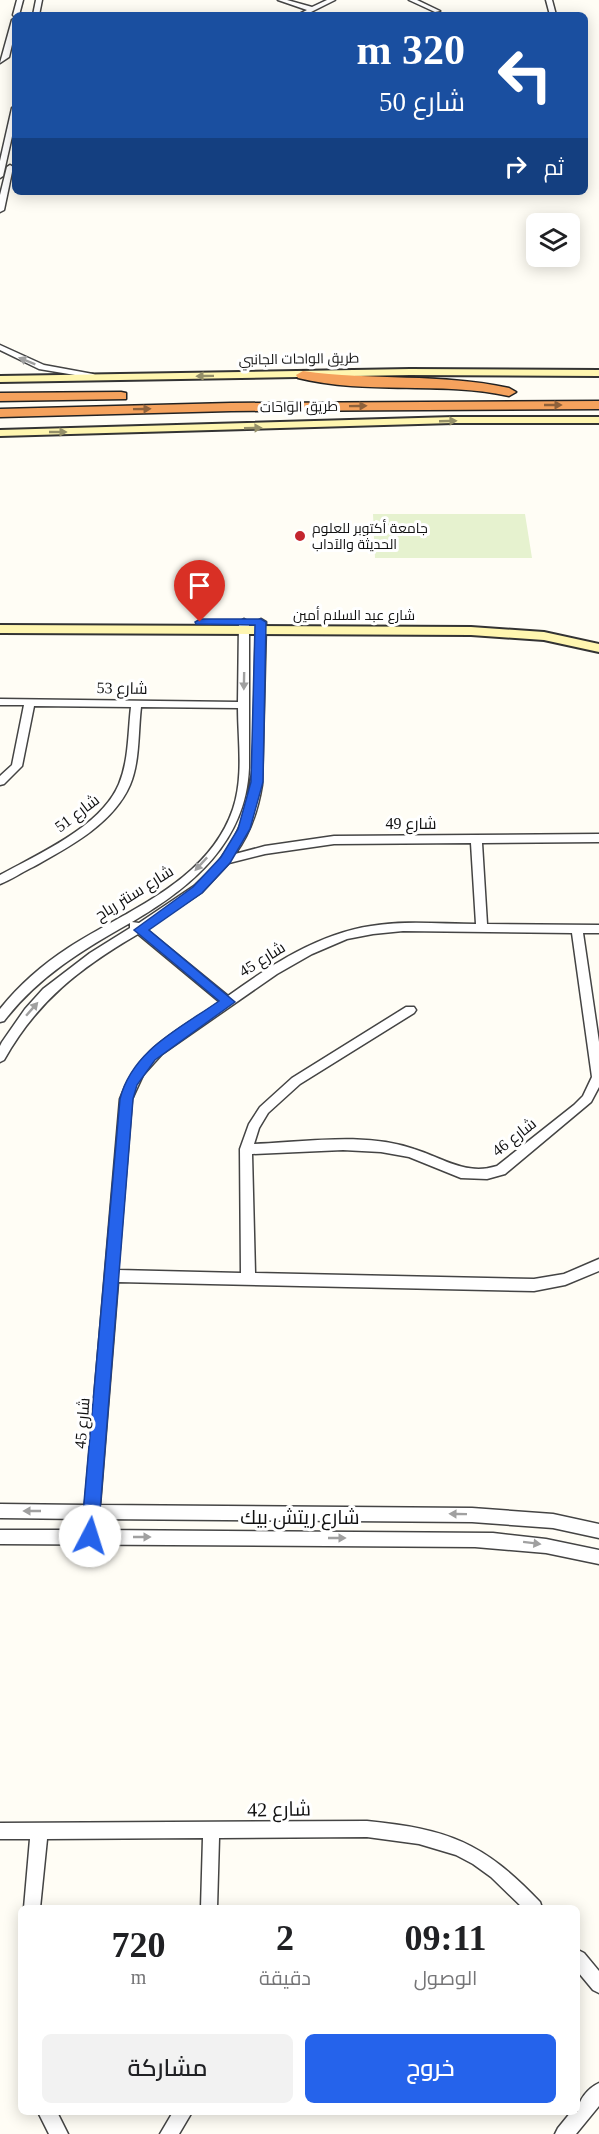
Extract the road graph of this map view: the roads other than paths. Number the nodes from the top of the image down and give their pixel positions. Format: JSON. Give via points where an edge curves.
{"nodes":[{"id":1,"x":281,"y":0,"type":"edge"},
{"id":2,"x":297,"y":0,"type":"edge"},
{"id":3,"x":332,"y":0,"type":"edge"},
{"id":4,"x":412,"y":0,"type":"edge"},
{"id":5,"x":437,"y":11,"type":"dead end"},
{"id":6,"x":308,"y":12,"type":"edge"},
{"id":7,"x":12,"y":33,"type":"edge"},
{"id":8,"x":0,"y":61,"type":"edge"},
{"id":9,"x":12,"y":134,"type":"edge"},
{"id":10,"x":12,"y":157,"type":"edge"},
{"id":11,"x":0,"y":176,"type":"edge"},
{"id":12,"x":0,"y":210,"type":"edge"},
{"id":13,"x":0,"y":347,"type":"edge"},
{"id":14,"x":599,"y":373,"type":"edge"},
{"id":15,"x":303,"y":375,"type":"junction"},
{"id":16,"x":97,"y":377,"type":"junction"},
{"id":17,"x":0,"y":379,"type":"edge"},
{"id":18,"x":509,"y":392,"type":"junction"},
{"id":19,"x":599,"y":392,"type":"edge"},
{"id":20,"x":0,"y":397,"type":"edge"},
{"id":21,"x":599,"y":405,"type":"edge"},
{"id":22,"x":0,"y":413,"type":"edge"},
{"id":23,"x":599,"y":420,"type":"edge"},
{"id":24,"x":0,"y":433,"type":"edge"},
{"id":25,"x":0,"y":622,"type":"edge"},
{"id":26,"x":244,"y":626,"type":"junction"},
{"id":27,"x":261,"y":626,"type":"junction"},
{"id":28,"x":0,"y":629,"type":"edge"},
{"id":29,"x":599,"y":638,"type":"edge"},
{"id":30,"x":599,"y":648,"type":"edge"},
{"id":31,"x":0,"y":702,"type":"edge"},
{"id":32,"x":30,"y":702,"type":"junction"},
{"id":33,"x":136,"y":704,"type":"junction"},
{"id":34,"x":243,"y":705,"type":"junction"},
{"id":35,"x":243,"y":728,"type":"junction"},
{"id":36,"x":259,"y":728,"type":"junction"},
{"id":37,"x":0,"y":782,"type":"edge"},
{"id":38,"x":599,"y":838,"type":"edge"},
{"id":39,"x":476,"y":840,"type":"junction"},
{"id":40,"x":225,"y":860,"type":"junction"},
{"id":41,"x":0,"y":880,"type":"edge"},
{"id":42,"x":128,"y":919,"type":"junction"},
{"id":43,"x":482,"y":928,"type":"junction"},
{"id":44,"x":577,"y":929,"type":"junction"},
{"id":45,"x":599,"y":929,"type":"edge"},
{"id":46,"x":140,"y":930,"type":"junction"},
{"id":47,"x":228,"y":1002,"type":"junction"},
{"id":48,"x":410,"y":1010,"type":"dead end"},
{"id":49,"x":0,"y":1018,"type":"edge"},
{"id":50,"x":0,"y":1057,"type":"edge"},
{"id":51,"x":246,"y":1149,"type":"junction"},
{"id":52,"x":599,"y":1265,"type":"edge"},
{"id":53,"x":112,"y":1276,"type":"junction"},
{"id":54,"x":248,"y":1279,"type":"junction"},
{"id":55,"x":92,"y":1511,"type":"junction"},
{"id":56,"x":0,"y":1512,"type":"edge"},
{"id":57,"x":599,"y":1531,"type":"edge"},
{"id":58,"x":90,"y":1536,"type":"junction"},
{"id":59,"x":0,"y":1537,"type":"edge"},
{"id":60,"x":599,"y":1557,"type":"edge"},
{"id":61,"x":0,"y":1831,"type":"edge"},
{"id":62,"x":39,"y":1831,"type":"junction"},
{"id":63,"x":211,"y":1831,"type":"junction"},
{"id":64,"x":32,"y":1905,"type":"edge"},
{"id":65,"x":209,"y":1905,"type":"edge"},
{"id":66,"x":531,"y":1905,"type":"edge"},
{"id":67,"x":580,"y":1961,"type":"edge"},
{"id":68,"x":599,"y":1984,"type":"edge"},
{"id":69,"x":599,"y":2092,"type":"edge"},
{"id":70,"x":49,"y":2115,"type":"edge"},
{"id":71,"x":181,"y":2115,"type":"edge"},
{"id":72,"x":580,"y":2115,"type":"edge"},
{"id":73,"x":580,"y":2115,"type":"edge"},
{"id":74,"x":59,"y":2134,"type":"edge"},
{"id":75,"x":169,"y":2134,"type":"edge"},
{"id":76,"x":564,"y":2134,"type":"edge"}],
"edges":[{"from":1,"to":6,"type":"street"},
{"from":2,"to":6,"type":"street"},
{"from":3,"to":6,"type":"street"},
{"from":4,"to":5,"type":"street"},
{"from":7,"to":8,"type":"street","via":[[6,57]]},
{"from":9,"to":11,"type":"street"},
{"from":10,"to":12,"type":"street"},
{"from":16,"to":13,"type":"street","one_way":true,"via":[[42,367]]},
{"from":14,"to":15,"type":"street","name":"طريق الواحات الجانبي"},
{"from":15,"to":16,"type":"street","name":"طريق الواحات الجانبي","one_way":true},
{"from":15,"to":18,"type":"highway","via":[[479,386]]},
{"from":16,"to":17,"type":"street","name":"طريق الواحات الجانبي"},
{"from":18,"to":19,"type":"highway","name":"طريق الواحات"},
{"from":18,"to":20,"type":"highway","name":"طريق الواحات"},
{"from":22,"to":21,"type":"highway","name":"طريق الواحات","one_way":true},
{"from":24,"to":23,"type":"street","one_way":true,"via":[[453,420]]},
{"from":25,"to":26,"type":"street","name":"شارع عبد السلام أمين"},
{"from":26,"to":27,"type":"street","name":"شارع عبد السلام أمين"},
{"from":26,"to":28,"type":"street","name":"شارع عبد السلام أمين"},
{"from":26,"to":34,"type":"street","name":"شارع سنتر رباح","one_way":true},
{"from":27,"to":29,"type":"street","name":"شارع عبد السلام أمين","via":[[498,624]]},
{"from":27,"to":30,"type":"street","name":"شارع عبد السلام أمين","via":[[471,631],[544,636]]},
{"from":27,"to":36,"type":"street","name":"شارع سنتر رباح"},
{"from":31,"to":32,"type":"street","name":"شارع 53"},
{"from":32,"to":33,"type":"street","name":"شارع 53"},
{"from":32,"to":37,"type":"street","via":[[17,766]]},
{"from":33,"to":34,"type":"street","name":"شارع 53"},
{"from":33,"to":41,"type":"street","name":"شارع 51","via":[[128,767],[114,803],[78,834]]},
{"from":34,"to":35,"type":"street","name":"شارع سنتر رباح"},
{"from":35,"to":36,"type":"street"},
{"from":35,"to":42,"type":"street","name":"شارع سنتر رباح","one_way":true,"via":[[243,786],[224,835],[185,880]]},
{"from":36,"to":40,"type":"street","name":"شارع سنتر رباح","via":[[255,797],[244,829]]},
{"from":38,"to":39,"type":"street","name":"شارع 49"},
{"from":39,"to":40,"type":"street","name":"شارع 49","via":[[334,840]]},
{"from":39,"to":43,"type":"street"},
{"from":40,"to":46,"type":"street","name":"شارع سنتر رباح","via":[[189,897]]},
{"from":42,"to":46,"type":"street"},
{"from":42,"to":49,"type":"street","name":"شارع سنتر رباح","via":[[62,958],[21,992]]},
{"from":43,"to":44,"type":"street","name":"شارع 45"},
{"from":43,"to":47,"type":"street","name":"شارع 45","via":[[398,928],[346,936],[302,955]]},
{"from":44,"to":45,"type":"street","name":"شارع 45"},
{"from":44,"to":51,"type":"street","name":"شارع 46","via":[[598,1077],[578,1107],[501,1170],[472,1177],[396,1149]]},
{"from":46,"to":47,"type":"street"},
{"from":50,"to":46,"type":"street","name":"شارع سنتر رباح","one_way":true,"via":[[20,1023],[51,988],[89,959]]},
{"from":47,"to":53,"type":"street","name":"شارع 45","via":[[150,1056],[130,1083]]},
{"from":48,"to":51,"type":"street","via":[[278,1094],[253,1127]]},
{"from":51,"to":54,"type":"street"},
{"from":52,"to":54,"type":"street","via":[[565,1279],[534,1285]]},
{"from":53,"to":54,"type":"street"},
{"from":53,"to":55,"type":"street","name":"شارع 45"},
{"from":55,"to":56,"type":"street","name":"شارع ريتش بيك","one_way":true},
{"from":57,"to":55,"type":"street","name":"شارع ريتش بيك","one_way":true,"via":[[554,1521],[472,1515]]},
{"from":55,"to":58,"type":"street","name":"شارع 45"},
{"from":58,"to":59,"type":"street","name":"شارع ريتش بيك"},
{"from":58,"to":60,"type":"street","name":"شارع ريتش بيك","one_way":true,"via":[[475,1539],[530,1543]]},
{"from":61,"to":62,"type":"street","name":"شارع 42"},
{"from":62,"to":63,"type":"street","name":"شارع 42"},
{"from":62,"to":64,"type":"street"},
{"from":63,"to":65,"type":"street"},
{"from":63,"to":66,"type":"street","name":"شارع 42","via":[[367,1829],[440,1839],[475,1855],[508,1877]]},
{"from":67,"to":68,"type":"street"},
{"from":69,"to":73,"type":"street"},
{"from":70,"to":74,"type":"street"},
{"from":71,"to":75,"type":"street"},
{"from":72,"to":76,"type":"street"}]}
